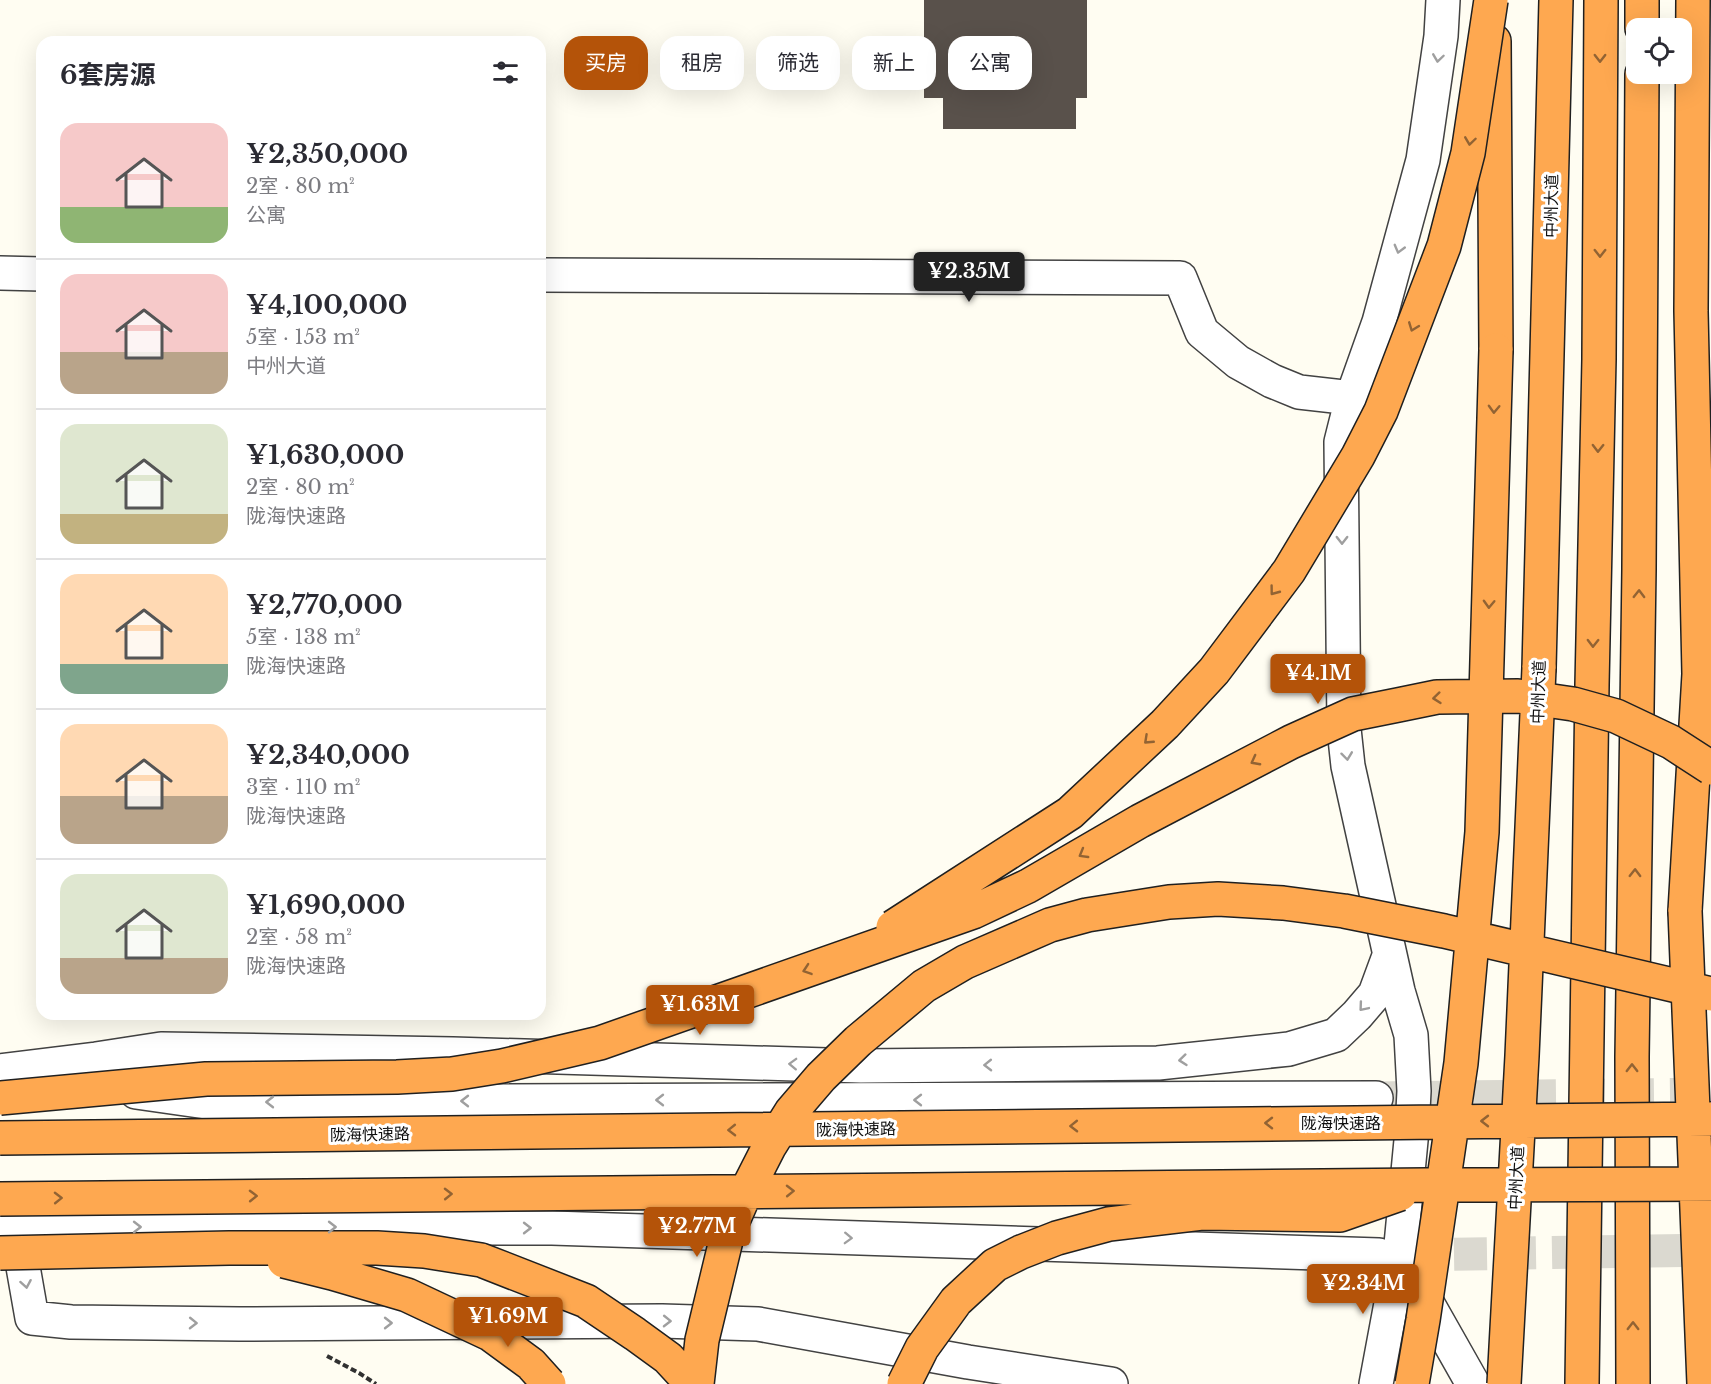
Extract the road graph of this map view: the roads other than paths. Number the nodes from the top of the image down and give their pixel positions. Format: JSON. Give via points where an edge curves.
{"nodes":[{"id":1,"x":1443,"y":0,"type":"edge"},
{"id":2,"x":1493,"y":0,"type":"edge"},
{"id":3,"x":1556,"y":0,"type":"edge"},
{"id":4,"x":1601,"y":0,"type":"edge"},
{"id":5,"x":1642,"y":0,"type":"edge"},
{"id":6,"x":1693,"y":0,"type":"edge"},
{"id":7,"x":1642,"y":18,"type":"edge"},
{"id":8,"x":1641,"y":84,"type":"edge"},
{"id":9,"x":0,"y":273,"type":"edge"},
{"id":10,"x":36,"y":274,"type":"edge"},
{"id":11,"x":546,"y":275,"type":"edge"},
{"id":12,"x":1352,"y":398,"type":"junction"},
{"id":13,"x":1711,"y":768,"type":"edge"},
{"id":14,"x":849,"y":956,"type":"junction"},
{"id":15,"x":1389,"y":956,"type":"junction"},
{"id":16,"x":1711,"y":994,"type":"edge"},
{"id":17,"x":0,"y":1071,"type":"edge"},
{"id":18,"x":0,"y":1098,"type":"edge"},
{"id":19,"x":1376,"y":1098,"type":"tunnel mouth"},
{"id":20,"x":1711,"y":1119,"type":"edge"},
{"id":21,"x":0,"y":1138,"type":"edge"},
{"id":22,"x":1711,"y":1184,"type":"edge"},
{"id":23,"x":1427,"y":1185,"type":"junction"},
{"id":24,"x":0,"y":1199,"type":"edge"},
{"id":25,"x":5,"y":1235,"type":"edge"},
{"id":26,"x":230,"y":1248,"type":"junction"},
{"id":27,"x":1390,"y":1255,"type":"junction"},
{"id":28,"x":549,"y":1384,"type":"edge"},
{"id":29,"x":694,"y":1384,"type":"edge"},
{"id":30,"x":904,"y":1384,"type":"edge"},
{"id":31,"x":1111,"y":1384,"type":"edge"},
{"id":32,"x":1376,"y":1384,"type":"edge"},
{"id":33,"x":1412,"y":1384,"type":"edge"},
{"id":34,"x":1473,"y":1384,"type":"edge"},
{"id":35,"x":1504,"y":1384,"type":"edge"},
{"id":36,"x":1582,"y":1384,"type":"edge"},
{"id":37,"x":1633,"y":1384,"type":"edge"},
{"id":38,"x":1704,"y":1384,"type":"edge"}],
"edges":[{"from":1,"to":12,"type":"street","one_way":true,"via":[[1423,160],[1379,322]]},
{"from":2,"to":14,"type":"highway","one_way":true,"bridge":true,"via":[[1468,153],[1444,246],[1381,411],[1288,571],[1214,671],[1165,724],[1070,813]]},
{"from":2,"to":33,"type":"highway","one_way":true,"bridge":true,"via":[[1496,350],[1482,832],[1461,1063]]},
{"from":3,"to":35,"type":"highway","name":"中州大道","bridge":true,"via":[[1539,668]]},
{"from":4,"to":36,"type":"highway","one_way":true,"via":[[1599,370]]},
{"from":5,"to":7,"type":"highway"},
{"from":6,"to":38,"type":"highway","bridge":true,"via":[[1691,311],[1700,674],[1685,911]]},
{"from":37,"to":8,"type":"highway","one_way":true,"via":[[1632,1057],[1640,557]]},
{"from":9,"to":10,"type":"street"},
{"from":11,"to":12,"type":"street","via":[[1180,278],[1202,332],[1238,362],[1299,392]]},
{"from":12,"to":15,"type":"street","one_way":true,"via":[[1341,442],[1344,729],[1348,766]]},
{"from":13,"to":14,"type":"highway","one_way":true,"bridge":true,"via":[[1671,742],[1616,716],[1573,704],[1518,696],[1437,698],[1353,714],[1150,816],[1028,886],[982,908]]},
{"from":14,"to":18,"type":"highway","one_way":true,"bridge":true,"via":[[600,1043],[452,1074],[206,1079]]},
{"from":15,"to":17,"type":"street","one_way":true,"via":[[1374,994],[1336,1035],[1289,1049],[1158,1063],[861,1066],[161,1049]]},
{"from":15,"to":27,"type":"street","via":[[1411,1035],[1414,1091],[1412,1130]]},
{"from":16,"to":29,"type":"highway","bridge":true,"via":[[1444,931],[1283,903],[1218,899],[1169,902],[1050,925],[924,986],[858,1041],[791,1112],[769,1147],[728,1232]]},
{"from":19,"to":17,"type":"street","one_way":true,"via":[[206,1102]]},
{"from":20,"to":21,"type":"highway","name":"陇海快速路","one_way":true,"bridge":true},
{"from":22,"to":23,"type":"highway","bridge":true},
{"from":24,"to":23,"type":"highway","one_way":true,"bridge":true},
{"from":23,"to":30,"type":"highway","bridge":true,"via":[[1340,1215],[1202,1213],[1109,1224],[1057,1238],[995,1265],[956,1301],[922,1348]]},
{"from":25,"to":26,"type":"highway","bridge":true},
{"from":25,"to":27,"type":"street","one_way":true,"via":[[552,1228]]},
{"from":25,"to":31,"type":"street","one_way":true,"via":[[32,1318],[239,1324],[758,1324]]},
{"from":26,"to":28,"type":"highway","bridge":true,"via":[[407,1295],[490,1334],[531,1364]]},
{"from":26,"to":29,"type":"highway","bridge":true,"via":[[377,1248],[481,1260],[586,1301],[668,1358]]},
{"from":27,"to":32,"type":"street"},
{"from":27,"to":34,"type":"street"}]}
